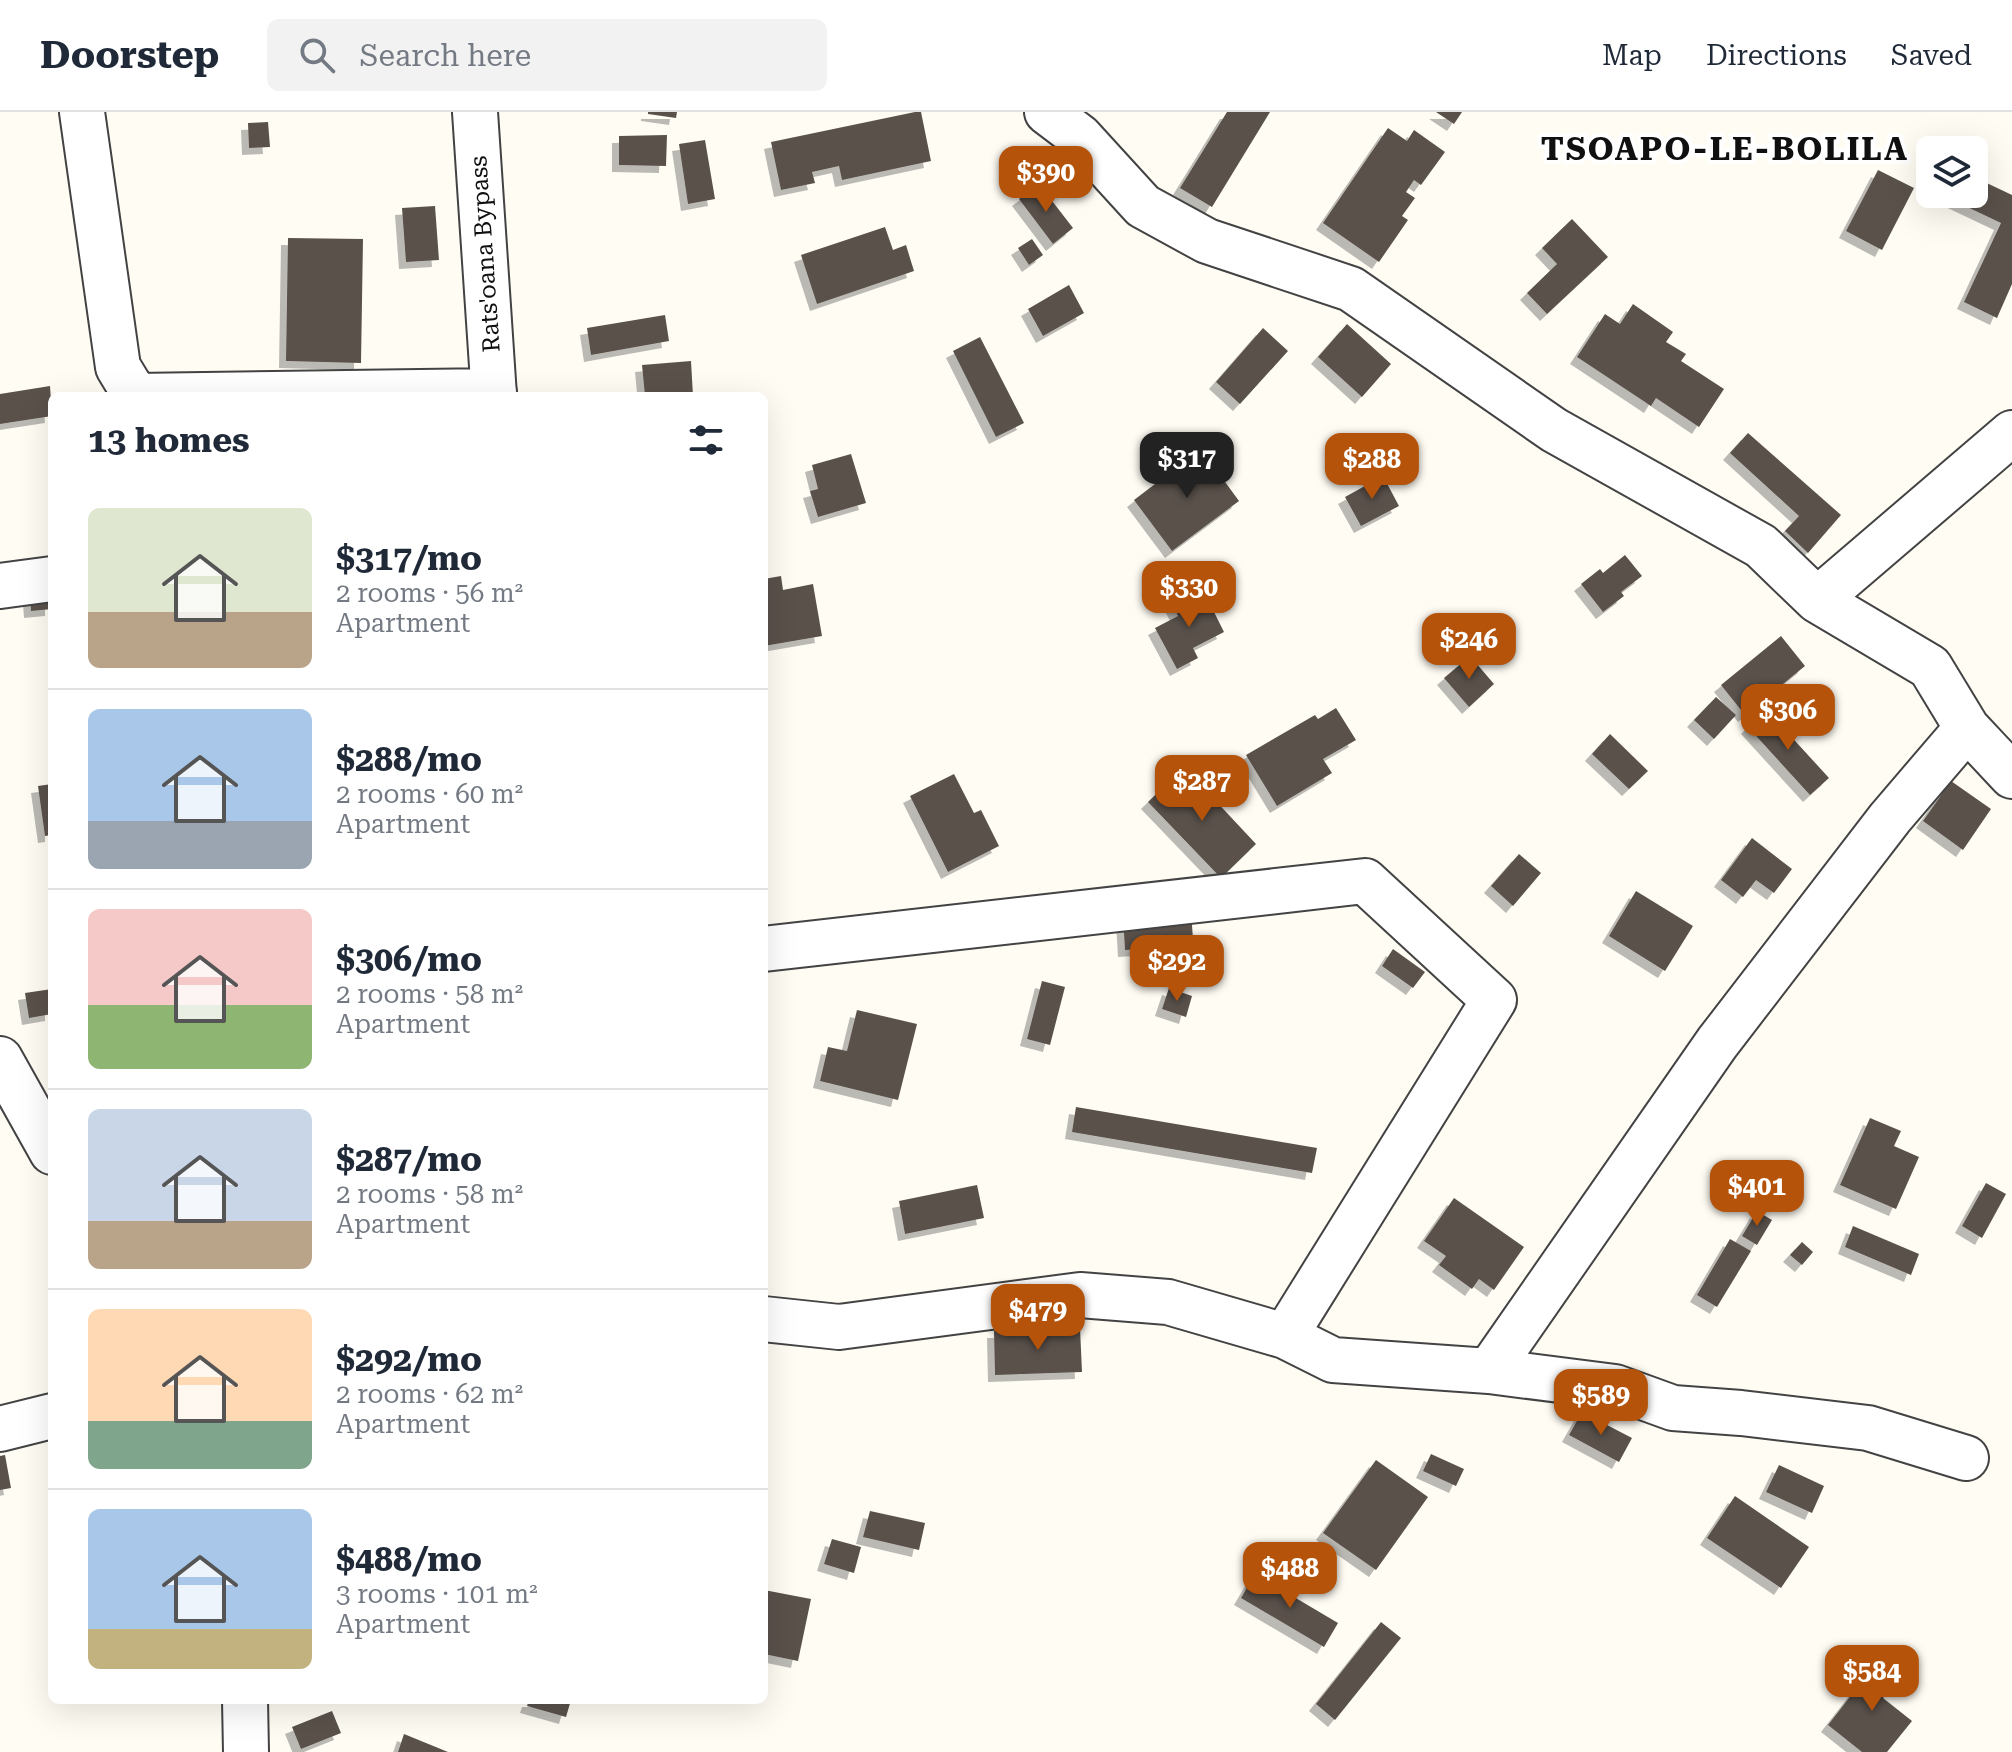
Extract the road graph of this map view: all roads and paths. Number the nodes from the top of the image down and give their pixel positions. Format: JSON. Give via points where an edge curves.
{"nodes":[{"id":1,"x":82,"y":112,"type":"edge"},
{"id":2,"x":475,"y":112,"type":"edge"},
{"id":3,"x":1047,"y":112,"type":"edge"},
{"id":4,"x":133,"y":392,"type":"edge"},
{"id":5,"x":494,"y":392,"type":"edge"},
{"id":6,"x":2012,"y":433,"type":"edge"},
{"id":7,"x":48,"y":580,"type":"edge"},
{"id":8,"x":0,"y":586,"type":"edge"},
{"id":9,"x":1817,"y":600,"type":"junction"},
{"id":10,"x":1967,"y":728,"type":"junction"},
{"id":11,"x":2012,"y":776,"type":"edge"},
{"id":12,"x":768,"y":949,"type":"edge"},
{"id":13,"x":0,"y":1059,"type":"edge"},
{"id":14,"x":48,"y":1145,"type":"edge"},
{"id":15,"x":768,"y":1319,"type":"edge"},
{"id":16,"x":1285,"y":1336,"type":"junction"},
{"id":17,"x":1489,"y":1371,"type":"junction"},
{"id":18,"x":48,"y":1417,"type":"edge"},
{"id":19,"x":0,"y":1429,"type":"edge"},
{"id":20,"x":1966,"y":1458,"type":"dead end"},
{"id":21,"x":245,"y":1704,"type":"edge"},
{"id":22,"x":246,"y":1752,"type":"edge"}],
"edges":[{"from":1,"to":4,"type":"street","via":[[118,367]]},
{"from":2,"to":5,"type":"street","name":"Rats'oana Bypass"},
{"from":3,"to":9,"type":"street","via":[[1080,137],[1143,206],[1207,241],[1351,289],[1554,430],[1761,546]]},
{"from":6,"to":9,"type":"street"},
{"from":7,"to":8,"type":"street"},
{"from":9,"to":10,"type":"street","via":[[1930,667]]},
{"from":10,"to":11,"type":"street"},
{"from":10,"to":17,"type":"street","via":[[1890,818],[1717,1043]]},
{"from":12,"to":16,"type":"street","via":[[1365,881],[1494,1000]]},
{"from":13,"to":14,"type":"street"},
{"from":15,"to":16,"type":"street","via":[[839,1327],[1080,1295],[1168,1302]]},
{"from":16,"to":17,"type":"street","via":[[1333,1360]]},
{"from":17,"to":20,"type":"street","via":[[1615,1387],[1673,1408],[1868,1428]]},
{"from":18,"to":19,"type":"street"},
{"from":21,"to":22,"type":"street"}]}
